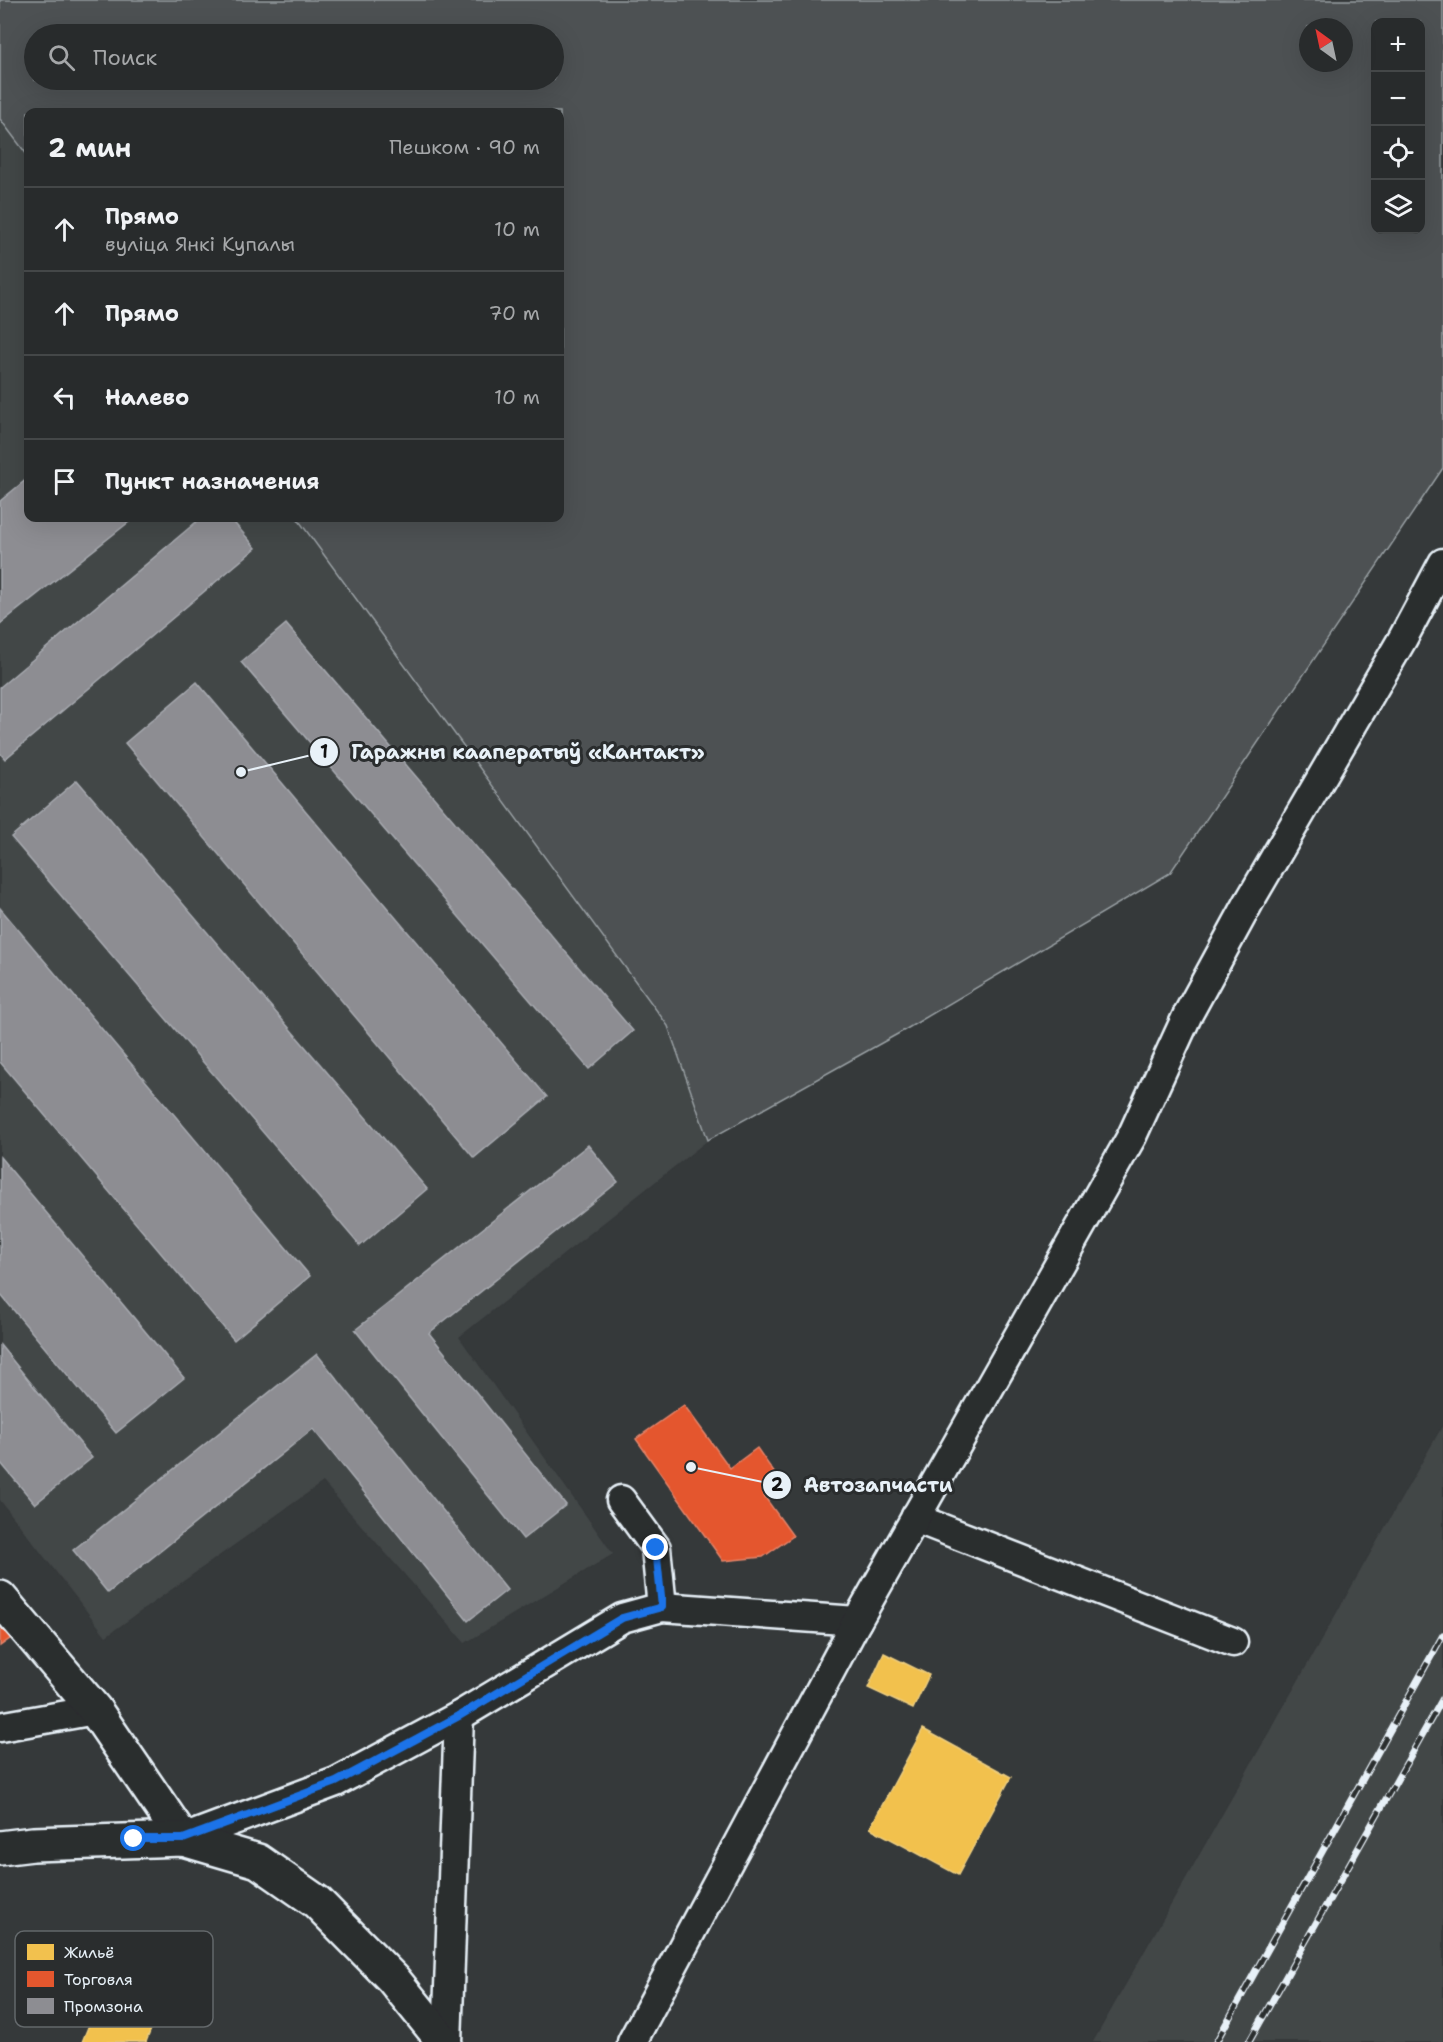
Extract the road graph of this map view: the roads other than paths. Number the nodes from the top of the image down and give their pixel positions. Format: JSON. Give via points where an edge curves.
{"nodes":[{"id":1,"x":1443,"y":563,"type":"edge"},
{"id":2,"x":621,"y":1500,"type":"dead end"},
{"id":3,"x":916,"y":1516,"type":"junction"},
{"id":4,"x":0,"y":1598,"type":"edge"},
{"id":5,"x":662,"y":1607,"type":"junction"},
{"id":6,"x":857,"y":1621,"type":"junction"},
{"id":7,"x":1233,"y":1642,"type":"dead end"},
{"id":8,"x":95,"y":1710,"type":"junction"},
{"id":9,"x":459,"y":1716,"type":"junction"},
{"id":10,"x":0,"y":1727,"type":"edge"},
{"id":11,"x":183,"y":1839,"type":"junction"},
{"id":12,"x":0,"y":1848,"type":"edge"},
{"id":13,"x":446,"y":2042,"type":"edge"},
{"id":14,"x":632,"y":2042,"type":"edge"}],
"edges":[{"from":1,"to":3,"type":"lane","via":[[1249,902],[1188,1014],[1132,1136]]},
{"from":2,"to":5,"type":"lane","via":[[656,1548]]},
{"from":3,"to":6,"type":"lane"},
{"from":3,"to":7,"type":"lane"},
{"from":4,"to":8,"type":"street"},
{"from":5,"to":6,"type":"lane"},
{"from":5,"to":9,"type":"lane","via":[[622,1618]]},
{"from":6,"to":14,"type":"lane"},
{"from":8,"to":10,"type":"lane"},
{"from":8,"to":11,"type":"street"},
{"from":9,"to":11,"type":"lane","via":[[336,1782]]},
{"from":9,"to":13,"type":"lane"},
{"from":11,"to":12,"type":"street"},
{"from":11,"to":13,"type":"street","via":[[258,1861],[317,1902],[393,1979]]}]}
